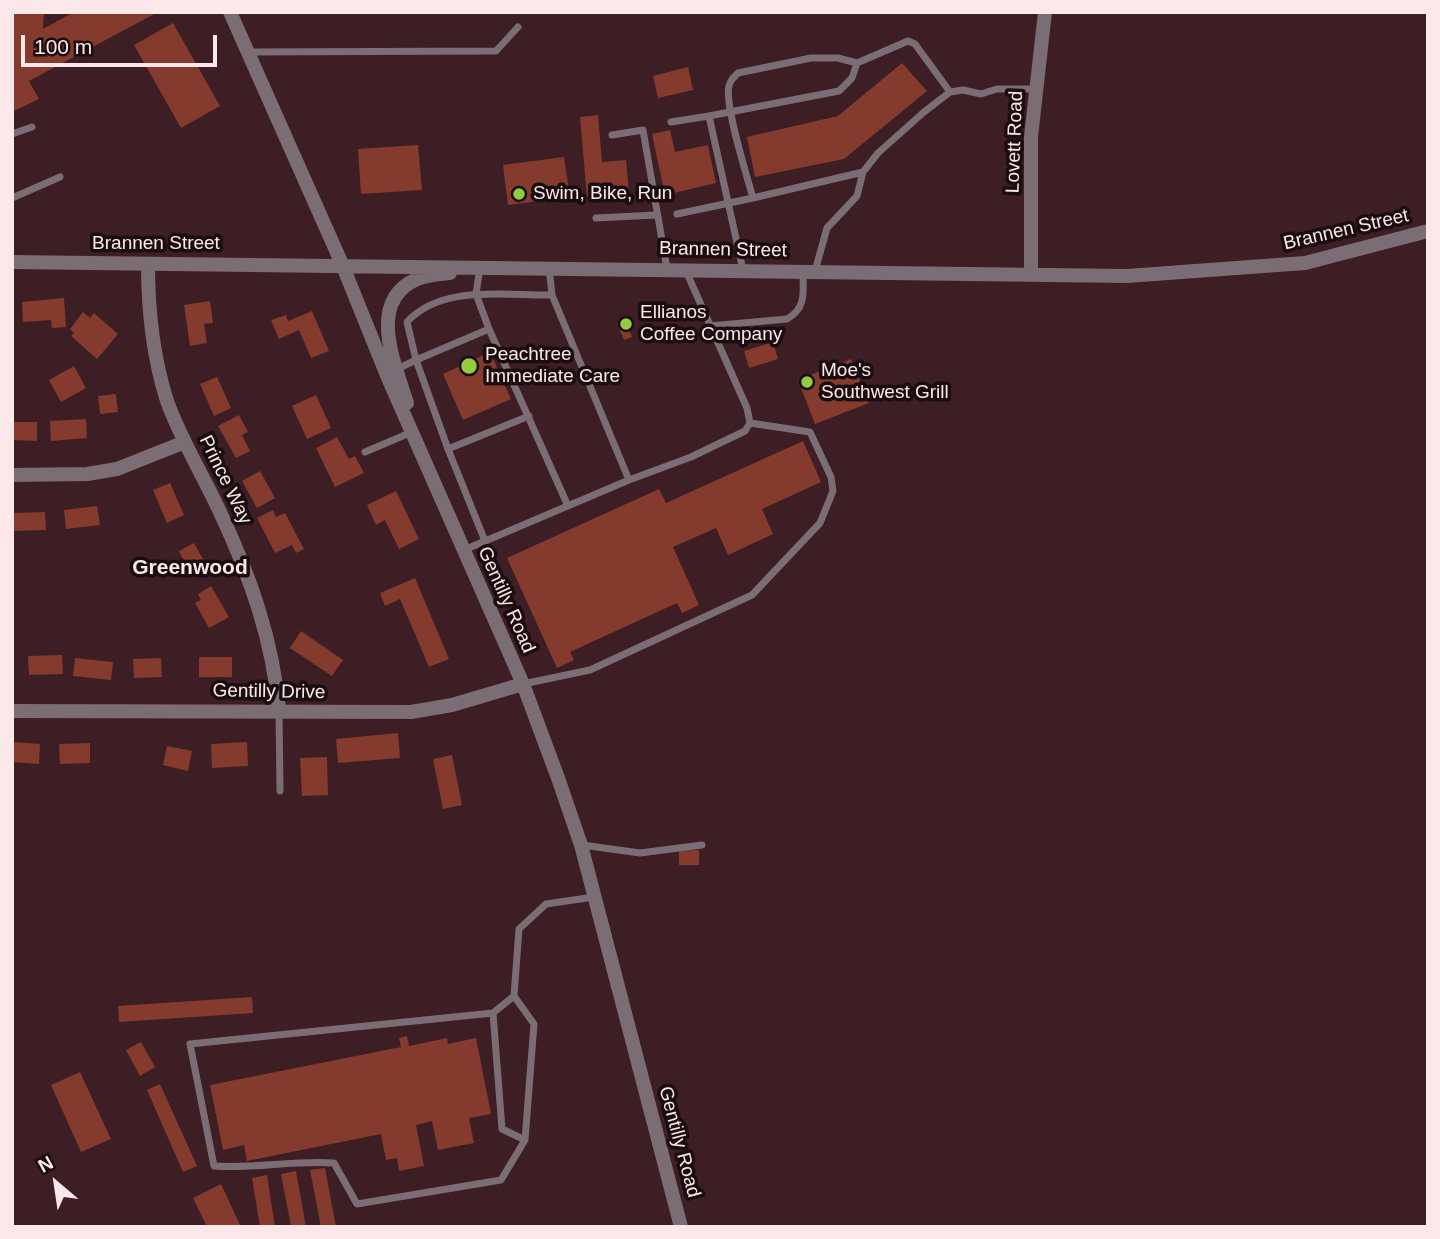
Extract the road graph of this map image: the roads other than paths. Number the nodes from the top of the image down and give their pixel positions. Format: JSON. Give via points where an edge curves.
{"nodes":[{"id":1,"x":230,"y":12,"type":"edge"},
{"id":2,"x":1045,"y":12,"type":"edge"},
{"id":3,"x":518,"y":27,"type":"dead end"},
{"id":4,"x":247,"y":52,"type":"junction"},
{"id":5,"x":857,"y":64,"type":"junction"},
{"id":6,"x":1036,"y":89,"type":"junction"},
{"id":7,"x":950,"y":92,"type":"junction"},
{"id":8,"x":731,"y":112,"type":"junction"},
{"id":9,"x":709,"y":116,"type":"junction"},
{"id":10,"x":671,"y":122,"type":"dead end"},
{"id":11,"x":32,"y":127,"type":"dead end"},
{"id":12,"x":12,"y":134,"type":"edge"},
{"id":13,"x":612,"y":135,"type":"dead end"},
{"id":14,"x":863,"y":172,"type":"junction"},
{"id":15,"x":60,"y":177,"type":"dead end"},
{"id":16,"x":12,"y":198,"type":"edge"},
{"id":17,"x":753,"y":198,"type":"junction"},
{"id":18,"x":728,"y":205,"type":"junction"},
{"id":19,"x":677,"y":214,"type":"dead end"},
{"id":20,"x":656,"y":215,"type":"junction"},
{"id":21,"x":596,"y":218,"type":"dead end"},
{"id":22,"x":1428,"y":230,"type":"edge"},
{"id":23,"x":12,"y":262,"type":"edge"},
{"id":24,"x":148,"y":264,"type":"junction"},
{"id":25,"x":342,"y":264,"type":"junction"},
{"id":26,"x":480,"y":267,"type":"junction"},
{"id":27,"x":549,"y":267,"type":"junction"},
{"id":28,"x":667,"y":269,"type":"junction"},
{"id":29,"x":685,"y":269,"type":"junction"},
{"id":30,"x":743,"y":270,"type":"junction"},
{"id":31,"x":809,"y":271,"type":"junction"},
{"id":32,"x":1031,"y":274,"type":"junction"},
{"id":33,"x":476,"y":294,"type":"junction"},
{"id":34,"x":552,"y":295,"type":"junction"},
{"id":35,"x":710,"y":326,"type":"junction"},
{"id":36,"x":489,"y":329,"type":"junction"},
{"id":37,"x":416,"y":360,"type":"junction"},
{"id":38,"x":397,"y":369,"type":"junction"},
{"id":39,"x":529,"y":416,"type":"junction"},
{"id":40,"x":750,"y":423,"type":"junction"},
{"id":41,"x":412,"y":432,"type":"junction"},
{"id":42,"x":185,"y":442,"type":"junction"},
{"id":43,"x":448,"y":449,"type":"junction"},
{"id":44,"x":365,"y":452,"type":"dead end"},
{"id":45,"x":430,"y":474,"type":"junction"},
{"id":46,"x":12,"y":475,"type":"edge"},
{"id":47,"x":629,"y":480,"type":"junction"},
{"id":48,"x":569,"y":506,"type":"junction"},
{"id":49,"x":485,"y":541,"type":"junction"},
{"id":50,"x":463,"y":550,"type":"junction"},
{"id":51,"x":523,"y":684,"type":"junction"},
{"id":52,"x":12,"y":710,"type":"edge"},
{"id":53,"x":279,"y":711,"type":"junction"},
{"id":54,"x":280,"y":791,"type":"dead end"},
{"id":55,"x":582,"y":845,"type":"junction"},
{"id":56,"x":702,"y":845,"type":"dead end"},
{"id":57,"x":595,"y":897,"type":"junction"},
{"id":58,"x":514,"y":996,"type":"junction"},
{"id":59,"x":493,"y":1013,"type":"junction"},
{"id":60,"x":525,"y":1140,"type":"junction"},
{"id":61,"x":681,"y":1227,"type":"edge"}],
"edges":[{"from":1,"to":4,"type":"street","name":"Gentilly Road"},
{"from":2,"to":6,"type":"street","name":"Lovett Road"},
{"from":3,"to":4,"type":"lane","via":[[496,51]]},
{"from":4,"to":25,"type":"street","name":"Gentilly Road"},
{"from":5,"to":7,"type":"lane","via":[[908,41]]},
{"from":5,"to":8,"type":"lane","via":[[852,78],[839,91]]},
{"from":5,"to":8,"type":"lane","via":[[811,58],[738,73],[727,88]]},
{"from":6,"to":7,"type":"lane"},
{"from":6,"to":32,"type":"street","name":"Lovett Road","via":[[1031,137]]},
{"from":7,"to":14,"type":"lane","via":[[878,153]]},
{"from":8,"to":9,"type":"lane"},
{"from":8,"to":17,"type":"lane"},
{"from":9,"to":10,"type":"lane"},
{"from":9,"to":18,"type":"lane"},
{"from":11,"to":12,"type":"lane"},
{"from":13,"to":20,"type":"lane","via":[[643,130]]},
{"from":14,"to":17,"type":"lane"},
{"from":14,"to":31,"type":"lane","via":[[857,196],[827,228]]},
{"from":15,"to":16,"type":"lane"},
{"from":17,"to":18,"type":"lane"},
{"from":18,"to":19,"type":"lane"},
{"from":18,"to":30,"type":"lane"},
{"from":20,"to":21,"type":"lane"},
{"from":20,"to":28,"type":"lane"},
{"from":22,"to":32,"type":"street","name":"Brannen Street","via":[[1305,263],[1127,276]]},
{"from":23,"to":24,"type":"street","name":"Brannen Street"},
{"from":24,"to":25,"type":"street","name":"Brannen Street"},
{"from":24,"to":42,"type":"street","name":"Prince Way","via":[[156,356],[167,401]]},
{"from":25,"to":26,"type":"street","name":"Brannen Street"},
{"from":25,"to":41,"type":"street","name":"Gentilly Road"},
{"from":26,"to":27,"type":"street","name":"Brannen Street"},
{"from":26,"to":33,"type":"lane"},
{"from":26,"to":38,"type":"street","via":[[419,278],[398,293],[388,313],[387,328]]},
{"from":27,"to":28,"type":"street","name":"Brannen Street"},
{"from":27,"to":34,"type":"lane"},
{"from":28,"to":29,"type":"street","name":"Brannen Street"},
{"from":29,"to":30,"type":"street","name":"Brannen Street"},
{"from":29,"to":35,"type":"lane"},
{"from":30,"to":31,"type":"street","name":"Brannen Street"},
{"from":31,"to":32,"type":"street","name":"Brannen Street"},
{"from":31,"to":35,"type":"lane","via":[[797,313]]},
{"from":33,"to":34,"type":"lane"},
{"from":33,"to":36,"type":"lane"},
{"from":33,"to":37,"type":"lane","via":[[416,312],[407,323]]},
{"from":34,"to":47,"type":"lane"},
{"from":35,"to":40,"type":"lane"},
{"from":36,"to":37,"type":"lane"},
{"from":36,"to":39,"type":"lane"},
{"from":37,"to":38,"type":"lane"},
{"from":37,"to":43,"type":"lane"},
{"from":38,"to":45,"type":"street"},
{"from":39,"to":43,"type":"lane"},
{"from":39,"to":48,"type":"lane"},
{"from":40,"to":47,"type":"lane","via":[[745,431],[691,457]]},
{"from":40,"to":51,"type":"lane","via":[[810,432],[833,491],[820,523],[752,596],[590,670]]},
{"from":41,"to":44,"type":"lane"},
{"from":41,"to":45,"type":"street","name":"Gentilly Road"},
{"from":42,"to":46,"type":"street","via":[[117,469]]},
{"from":42,"to":53,"type":"street","name":"Prince Way","via":[[253,589],[268,638]]},
{"from":43,"to":49,"type":"lane"},
{"from":45,"to":50,"type":"street","name":"Gentilly Road"},
{"from":47,"to":48,"type":"lane"},
{"from":48,"to":49,"type":"lane"},
{"from":49,"to":50,"type":"lane"},
{"from":50,"to":51,"type":"street","name":"Gentilly Road"},
{"from":51,"to":53,"type":"street","name":"Gentilly Drive","via":[[411,712]]},
{"from":51,"to":55,"type":"street","name":"Gentilly Road"},
{"from":52,"to":53,"type":"street","name":"Gentilly Drive"},
{"from":53,"to":54,"type":"lane"},
{"from":55,"to":56,"type":"lane","via":[[640,852]]},
{"from":55,"to":57,"type":"street","name":"Gentilly Road"},
{"from":57,"to":58,"type":"lane","via":[[546,904],[519,929]]},
{"from":57,"to":61,"type":"street","name":"Gentilly Road"},
{"from":58,"to":59,"type":"lane"},
{"from":58,"to":60,"type":"lane","via":[[534,1024]]},
{"from":59,"to":60,"type":"lane","via":[[502,1129]]},
{"from":59,"to":60,"type":"lane","via":[[190,1044],[214,1166],[300,1160],[334,1163],[357,1204],[501,1180]]}]}
